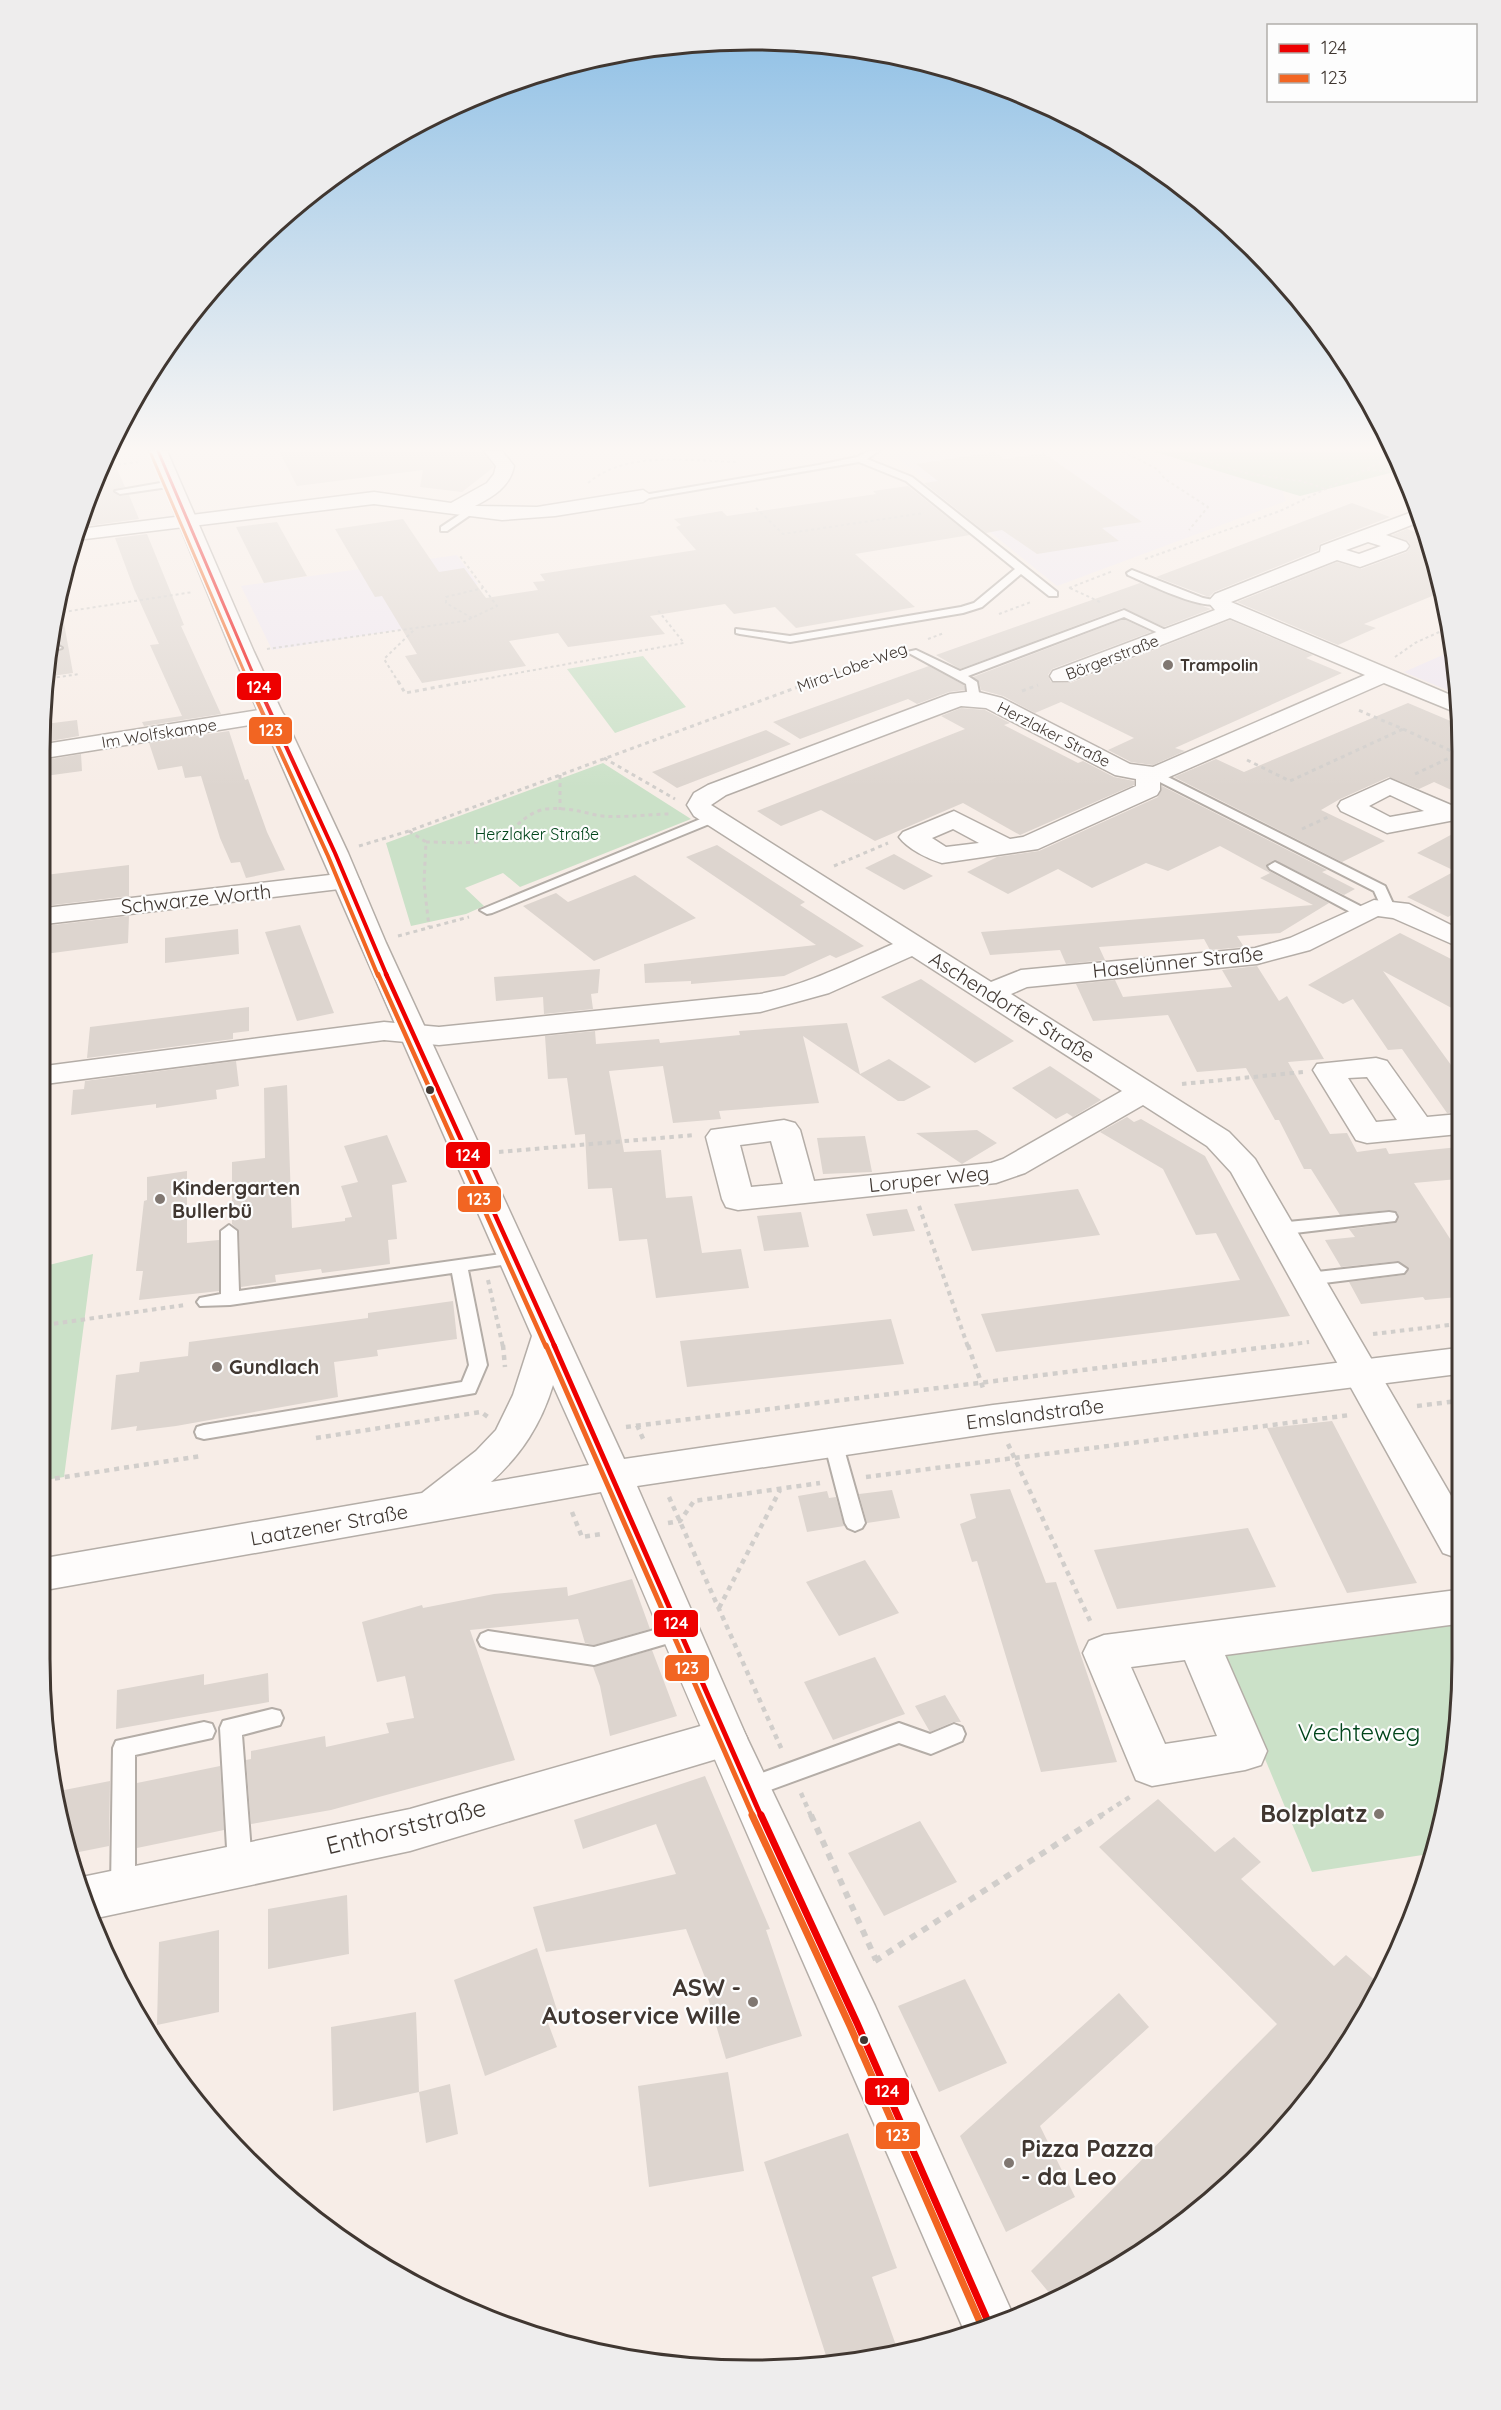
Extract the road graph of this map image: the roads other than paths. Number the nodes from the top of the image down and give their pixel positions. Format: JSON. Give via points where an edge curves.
{"nodes":[{"id":1,"x":206,"y":563,"type":"edge"},
{"id":2,"x":1014,"y":563,"type":"edge"},
{"id":3,"x":1309,"y":563,"type":"edge"},
{"id":4,"x":1021,"y":569,"type":"junction"},
{"id":5,"x":1132,"y":573,"type":"dead end"},
{"id":6,"x":1053,"y":594,"type":"road end"},
{"id":7,"x":1224,"y":607,"type":"junction"},
{"id":8,"x":740,"y":631,"type":"dead end"},
{"id":9,"x":1172,"y":635,"type":"junction"},
{"id":10,"x":908,"y":650,"type":"road end"},
{"id":11,"x":1378,"y":672,"type":"junction"},
{"id":12,"x":959,"y":675,"type":"junction"},
{"id":13,"x":1061,"y":676,"type":"road end"},
{"id":14,"x":984,"y":700,"type":"junction"},
{"id":15,"x":1450,"y":703,"type":"edge"},
{"id":16,"x":272,"y":715,"type":"junction"},
{"id":17,"x":49,"y":749,"type":"edge"},
{"id":18,"x":1152,"y":775,"type":"junction"},
{"id":19,"x":1452,"y":810,"type":"edge"},
{"id":20,"x":706,"y":811,"type":"junction"},
{"id":21,"x":1452,"y":813,"type":"edge"},
{"id":22,"x":1008,"y":848,"type":"junction"},
{"id":23,"x":1275,"y":866,"type":"dead end"},
{"id":24,"x":347,"y":882,"type":"junction"},
{"id":25,"x":487,"y":910,"type":"road end"},
{"id":26,"x":1375,"y":910,"type":"junction"},
{"id":27,"x":49,"y":916,"type":"edge"},
{"id":28,"x":1452,"y":935,"type":"edge"},
{"id":29,"x":914,"y":945,"type":"junction"},
{"id":30,"x":991,"y":992,"type":"junction"},
{"id":31,"x":414,"y":1033,"type":"junction"},
{"id":32,"x":49,"y":1074,"type":"edge"},
{"id":33,"x":1144,"y":1091,"type":"junction"},
{"id":34,"x":1452,"y":1125,"type":"edge"},
{"id":35,"x":1419,"y":1129,"type":"junction"},
{"id":36,"x":801,"y":1192,"type":"junction"},
{"id":37,"x":1389,"y":1217,"type":"dead end"},
{"id":38,"x":1278,"y":1229,"type":"junction"},
{"id":39,"x":229,"y":1231,"type":"dead end"},
{"id":40,"x":499,"y":1260,"type":"junction"},
{"id":41,"x":459,"y":1266,"type":"junction"},
{"id":42,"x":1398,"y":1269,"type":"dead end"},
{"id":43,"x":1308,"y":1280,"type":"junction"},
{"id":44,"x":231,"y":1299,"type":"junction"},
{"id":45,"x":206,"y":1302,"type":"road end"},
{"id":46,"x":550,"y":1336,"type":"junction"},
{"id":47,"x":1452,"y":1362,"type":"edge"},
{"id":48,"x":1360,"y":1374,"type":"junction"},
{"id":49,"x":204,"y":1432,"type":"dead end"},
{"id":50,"x":833,"y":1442,"type":"junction"},
{"id":51,"x":613,"y":1476,"type":"junction"},
{"id":52,"x":432,"y":1508,"type":"junction"},
{"id":53,"x":855,"y":1523,"type":"dead end"},
{"id":54,"x":1452,"y":1533,"type":"edge"},
{"id":55,"x":49,"y":1573,"type":"edge"},
{"id":56,"x":1452,"y":1608,"type":"edge"},
{"id":57,"x":679,"y":1632,"type":"junction"},
{"id":58,"x":488,"y":1640,"type":"dead end"},
{"id":59,"x":1198,"y":1642,"type":"junction"},
{"id":60,"x":272,"y":1718,"type":"dead end"},
{"id":61,"x":204,"y":1731,"type":"dead end"},
{"id":62,"x":954,"y":1734,"type":"dead end"},
{"id":63,"x":725,"y":1738,"type":"junction"},
{"id":64,"x":747,"y":1788,"type":"junction"},
{"id":65,"x":240,"y":1865,"type":"junction"},
{"id":66,"x":103,"y":1895,"type":"edge"},
{"id":67,"x":987,"y":2319,"type":"edge"}],
"edges":[{"from":1,"to":16,"type":"street"},
{"from":2,"to":4,"type":"lane"},
{"from":3,"to":7,"type":"street","name":"Börgerstraße","via":[[1222,597]]},
{"from":4,"to":6,"type":"lane"},
{"from":4,"to":8,"type":"lane","via":[[978,605],[963,610],[790,639]]},
{"from":5,"to":7,"type":"lane"},
{"from":7,"to":9,"type":"street","name":"Börgerstraße"},
{"from":7,"to":11,"type":"street"},
{"from":9,"to":12,"type":"lane","via":[[1124,613]]},
{"from":9,"to":13,"type":"street","name":"Börgerstraße"},
{"from":10,"to":12,"type":"lane"},
{"from":11,"to":15,"type":"street"},
{"from":11,"to":18,"type":"street","via":[[1333,699]]},
{"from":12,"to":14,"type":"lane","via":[[971,682]]},
{"from":14,"to":18,"type":"street","name":"Herzlaker Straße","via":[[1124,770]]},
{"from":14,"to":20,"type":"street","name":"Herzlaker Straße","via":[[958,699],[717,790],[703,798]]},
{"from":16,"to":17,"type":"street","name":"Im Wolfskampe"},
{"from":16,"to":24,"type":"street"},
{"from":18,"to":22,"type":"street","via":[[1148,790],[1029,844]]},
{"from":18,"to":26,"type":"lane","via":[[1380,889]]},
{"from":19,"to":21,"type":"street","via":[[1390,786],[1350,806],[1387,825]]},
{"from":20,"to":25,"type":"lane"},
{"from":20,"to":29,"type":"street"},
{"from":22,"to":22,"type":"street","via":[[942,855],[912,837],[954,819]]},
{"from":23,"to":26,"type":"lane"},
{"from":24,"to":27,"type":"street","name":"Schwarze Worth"},
{"from":24,"to":31,"type":"street"},
{"from":26,"to":28,"type":"street","via":[[1399,910]]},
{"from":26,"to":30,"type":"street","name":"Haselünner Straße","via":[[1300,944],[1257,956],[1021,979]]},
{"from":29,"to":30,"type":"street","name":"Aschendorfer Straße"},
{"from":29,"to":31,"type":"street","name":"Aschendorfer Straße","via":[[784,999],[439,1036]]},
{"from":30,"to":33,"type":"street","name":"Aschendorfer Straße"},
{"from":31,"to":32,"type":"street","name":"Aschendorfer Straße","via":[[384,1031]]},
{"from":31,"to":40,"type":"street","via":[[468,1154]]},
{"from":33,"to":36,"type":"street","name":"Loruper Weg","via":[[996,1173]]},
{"from":33,"to":38,"type":"street","name":"Aschendorfer Straße","via":[[1233,1152]]},
{"from":34,"to":35,"type":"street"},
{"from":35,"to":35,"type":"street","via":[[1367,1133],[1328,1070],[1376,1066]]},
{"from":36,"to":36,"type":"street","name":"Loruper Weg","via":[[738,1199],[722,1137],[784,1130]]},
{"from":37,"to":38,"type":"lane"},
{"from":38,"to":43,"type":"street","name":"Aschendorfer Straße"},
{"from":39,"to":44,"type":"lane"},
{"from":40,"to":41,"type":"lane"},
{"from":40,"to":46,"type":"street"},
{"from":41,"to":44,"type":"lane"},
{"from":41,"to":49,"type":"lane","via":[[478,1365],[469,1388]]},
{"from":42,"to":43,"type":"lane"},
{"from":43,"to":48,"type":"street","name":"Aschendorfer Straße"},
{"from":44,"to":45,"type":"lane"},
{"from":46,"to":51,"type":"street"},
{"from":46,"to":52,"type":"street","via":[[516,1430],[491,1458]]},
{"from":47,"to":48,"type":"street","name":"Emslandstraße"},
{"from":48,"to":50,"type":"street","name":"Emslandstraße"},
{"from":48,"to":54,"type":"street","name":"Aschendorfer Straße"},
{"from":50,"to":51,"type":"street","name":"Emslandstraße"},
{"from":50,"to":53,"type":"lane"},
{"from":51,"to":52,"type":"street","name":"Laatzener Straße"},
{"from":51,"to":57,"type":"street"},
{"from":52,"to":55,"type":"street","name":"Laatzener Straße"},
{"from":56,"to":59,"type":"street"},
{"from":57,"to":58,"type":"lane","via":[[594,1656]]},
{"from":57,"to":63,"type":"street"},
{"from":59,"to":59,"type":"street","via":[[1245,1751],[1152,1766],[1104,1653]]},
{"from":60,"to":65,"type":"lane","via":[[231,1728]]},
{"from":61,"to":66,"type":"lane","via":[[124,1748]]},
{"from":62,"to":64,"type":"lane","via":[[931,1744],[899,1733]]},
{"from":63,"to":64,"type":"street"},
{"from":63,"to":65,"type":"street","name":"Enthorststraße","via":[[410,1830]]},
{"from":64,"to":67,"type":"street","via":[[857,1971]]},
{"from":65,"to":66,"type":"street","name":"Enthorststraße"}]}
